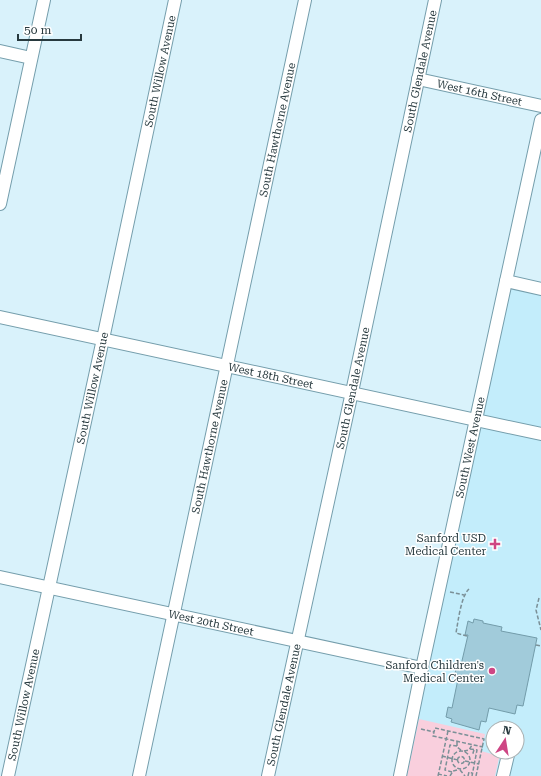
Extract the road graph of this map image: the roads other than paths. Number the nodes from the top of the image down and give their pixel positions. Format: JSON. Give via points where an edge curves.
{"nodes":[{"id":1,"x":44,"y":0,"type":"edge"},
{"id":2,"x":175,"y":0,"type":"edge"},
{"id":3,"x":304,"y":0,"type":"edge"},
{"id":4,"x":435,"y":0,"type":"edge"},
{"id":5,"x":0,"y":51,"type":"edge"},
{"id":6,"x":31,"y":58,"type":"junction"},
{"id":7,"x":418,"y":79,"type":"junction"},
{"id":8,"x":541,"y":106,"type":"edge"},
{"id":9,"x":541,"y":120,"type":"edge"},
{"id":10,"x":0,"y":204,"type":"edge"},
{"id":11,"x":506,"y":281,"type":"junction"},
{"id":12,"x":541,"y":289,"type":"edge"},
{"id":13,"x":0,"y":317,"type":"edge"},
{"id":14,"x":103,"y":339,"type":"junction"},
{"id":15,"x":227,"y":366,"type":"junction"},
{"id":16,"x":352,"y":392,"type":"junction"},
{"id":17,"x":476,"y":420,"type":"junction"},
{"id":18,"x":541,"y":434,"type":"edge"},
{"id":19,"x":0,"y":577,"type":"edge"},
{"id":20,"x":49,"y":588,"type":"junction"},
{"id":21,"x":174,"y":615,"type":"junction"},
{"id":22,"x":297,"y":641,"type":"junction"},
{"id":23,"x":422,"y":668,"type":"junction"},
{"id":24,"x":507,"y":760,"type":"edge"},
{"id":25,"x":8,"y":776,"type":"edge"},
{"id":26,"x":139,"y":776,"type":"edge"},
{"id":27,"x":268,"y":776,"type":"edge"},
{"id":28,"x":400,"y":776,"type":"edge"},
{"id":29,"x":503,"y":776,"type":"edge"}],
"edges":[{"from":1,"to":6,"type":"street"},
{"from":2,"to":14,"type":"street","name":"South Willow Avenue"},
{"from":3,"to":15,"type":"street","name":"South Hawthorne Avenue"},
{"from":4,"to":7,"type":"street","name":"South Glendale Avenue"},
{"from":5,"to":6,"type":"street"},
{"from":6,"to":10,"type":"street"},
{"from":7,"to":8,"type":"street","name":"West 16th Street"},
{"from":7,"to":16,"type":"street","name":"South Glendale Avenue"},
{"from":9,"to":11,"type":"street","name":"South West Avenue"},
{"from":11,"to":12,"type":"street"},
{"from":11,"to":17,"type":"street","name":"South West Avenue"},
{"from":13,"to":14,"type":"street","name":"West 18th Street"},
{"from":14,"to":15,"type":"street","name":"West 18th Street"},
{"from":14,"to":20,"type":"street","name":"South Willow Avenue"},
{"from":15,"to":16,"type":"street","name":"West 18th Street"},
{"from":15,"to":21,"type":"street","name":"South Hawthorne Avenue"},
{"from":16,"to":17,"type":"street","name":"West 18th Street"},
{"from":16,"to":22,"type":"street","name":"South Glendale Avenue"},
{"from":17,"to":18,"type":"street","name":"West 18th Street"},
{"from":17,"to":23,"type":"street","name":"South West Avenue"},
{"from":19,"to":20,"type":"street","name":"West 20th Street"},
{"from":20,"to":21,"type":"street","name":"West 20th Street"},
{"from":20,"to":25,"type":"street","name":"South Willow Avenue"},
{"from":21,"to":22,"type":"street","name":"West 20th Street"},
{"from":21,"to":26,"type":"street","name":"South Hawthorne Avenue"},
{"from":22,"to":23,"type":"street","name":"West 20th Street"},
{"from":22,"to":27,"type":"street","name":"South Glendale Avenue"},
{"from":23,"to":28,"type":"street","name":"South West Avenue"},
{"from":24,"to":29,"type":"street"}]}
